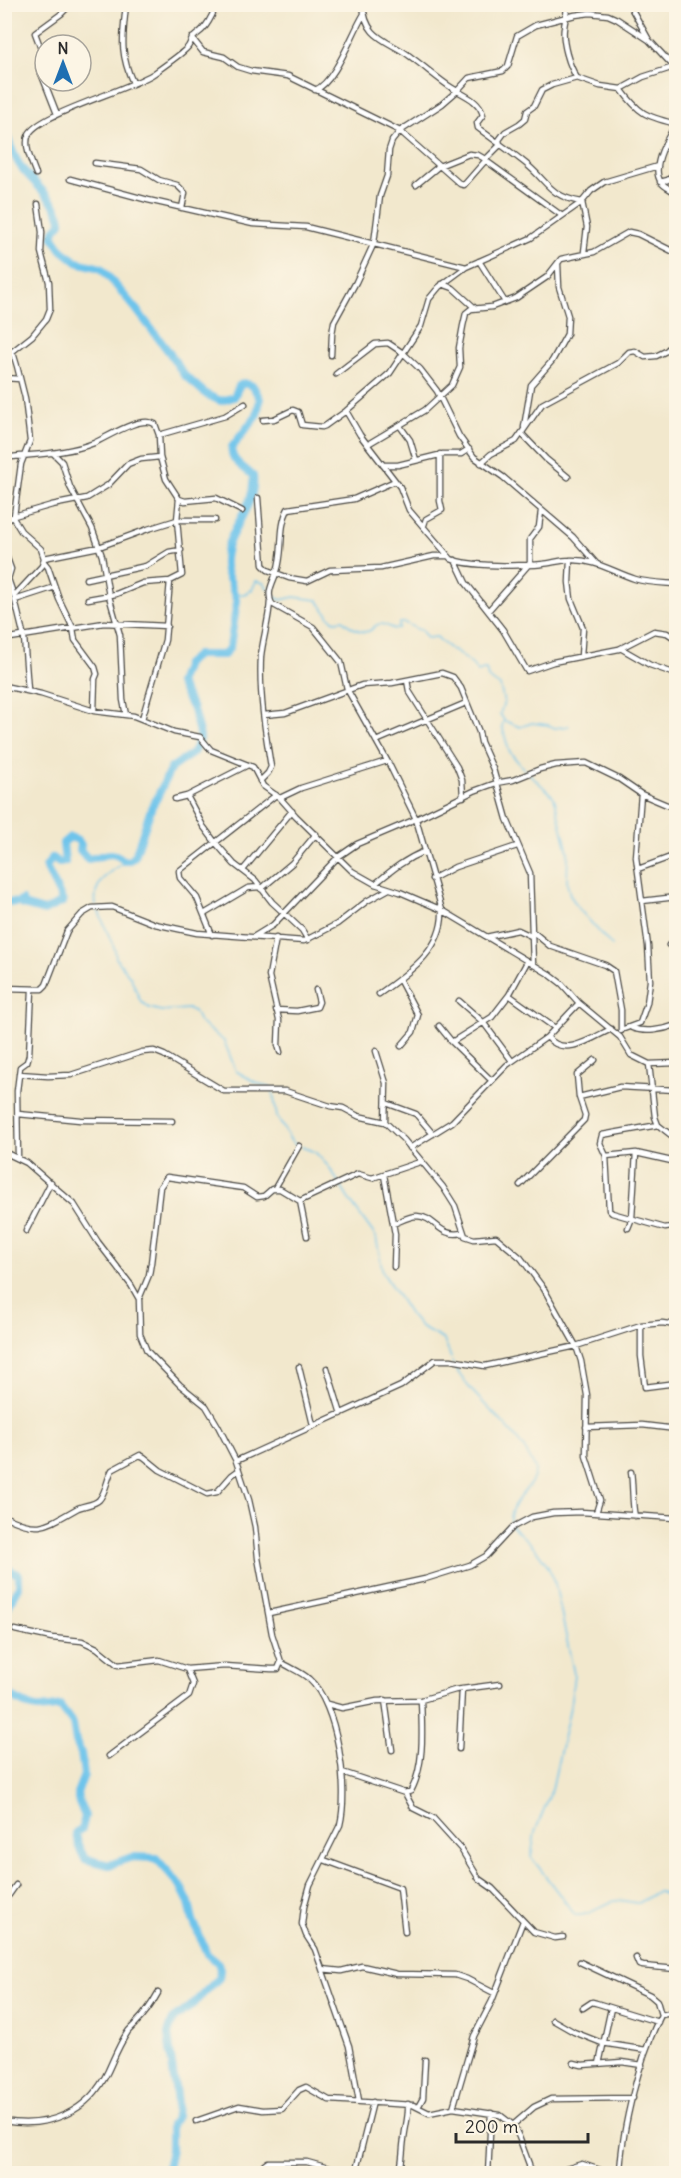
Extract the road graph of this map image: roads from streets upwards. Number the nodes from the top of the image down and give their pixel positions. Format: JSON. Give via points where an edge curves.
{"nodes":[{"id":1,"x":71,"y":4,"type":"edge"},
{"id":2,"x":126,"y":4,"type":"edge"},
{"id":3,"x":217,"y":4,"type":"edge"},
{"id":4,"x":363,"y":4,"type":"edge"},
{"id":5,"x":566,"y":4,"type":"edge"},
{"id":6,"x":629,"y":4,"type":"edge"},
{"id":7,"x":364,"y":15,"type":"junction"},
{"id":8,"x":568,"y":17,"type":"junction"},
{"id":9,"x":192,"y":38,"type":"junction"},
{"id":10,"x":649,"y":40,"type":"junction"},
{"id":11,"x":675,"y":68,"type":"edge"},
{"id":12,"x":577,"y":78,"type":"junction"},
{"id":13,"x":133,"y":83,"type":"junction"},
{"id":14,"x":621,"y":89,"type":"junction"},
{"id":15,"x":315,"y":90,"type":"junction"},
{"id":16,"x":457,"y":91,"type":"junction"},
{"id":17,"x":57,"y":114,"type":"junction"},
{"id":18,"x":676,"y":124,"type":"edge"},
{"id":19,"x":400,"y":131,"type":"junction"},
{"id":20,"x":500,"y":144,"type":"junction"},
{"id":21,"x":485,"y":160,"type":"junction"},
{"id":22,"x":95,"y":163,"type":"dead end"},
{"id":23,"x":439,"y":166,"type":"junction"},
{"id":24,"x":658,"y":166,"type":"junction"},
{"id":25,"x":676,"y":173,"type":"edge"},
{"id":26,"x":36,"y":174,"type":"dead end"},
{"id":27,"x":70,"y":179,"type":"dead end"},
{"id":28,"x":660,"y":182,"type":"junction"},
{"id":29,"x":416,"y":185,"type":"dead end"},
{"id":30,"x":676,"y":193,"type":"edge"},
{"id":31,"x":582,"y":202,"type":"junction"},
{"id":32,"x":38,"y":204,"type":"dead end"},
{"id":33,"x":182,"y":208,"type":"junction"},
{"id":34,"x":561,"y":215,"type":"junction"},
{"id":35,"x":374,"y":243,"type":"junction"},
{"id":36,"x":584,"y":252,"type":"junction"},
{"id":37,"x":676,"y":254,"type":"edge"},
{"id":38,"x":479,"y":261,"type":"junction"},
{"id":39,"x":557,"y":261,"type":"junction"},
{"id":40,"x":466,"y":267,"type":"junction"},
{"id":41,"x":442,"y":284,"type":"junction"},
{"id":42,"x":505,"y":302,"type":"junction"},
{"id":43,"x":475,"y":308,"type":"junction"},
{"id":44,"x":676,"y":341,"type":"edge"},
{"id":45,"x":4,"y":345,"type":"edge"},
{"id":46,"x":12,"y":353,"type":"junction"},
{"id":47,"x":403,"y":353,"type":"junction"},
{"id":48,"x":331,"y":355,"type":"dead end"},
{"id":49,"x":4,"y":358,"type":"edge"},
{"id":50,"x":336,"y":374,"type":"dead end"},
{"id":51,"x":4,"y":378,"type":"edge"},
{"id":52,"x":20,"y":379,"type":"junction"},
{"id":53,"x":440,"y":397,"type":"junction"},
{"id":54,"x":245,"y":404,"type":"dead end"},
{"id":55,"x":346,"y":411,"type":"junction"},
{"id":56,"x":263,"y":420,"type":"dead end"},
{"id":57,"x":400,"y":426,"type":"junction"},
{"id":58,"x":523,"y":433,"type":"junction"},
{"id":59,"x":159,"y":435,"type":"junction"},
{"id":60,"x":368,"y":444,"type":"junction"},
{"id":61,"x":469,"y":449,"type":"junction"},
{"id":62,"x":53,"y":453,"type":"junction"},
{"id":63,"x":440,"y":454,"type":"junction"},
{"id":64,"x":26,"y":455,"type":"junction"},
{"id":65,"x":160,"y":457,"type":"junction"},
{"id":66,"x":4,"y":458,"type":"edge"},
{"id":67,"x":416,"y":460,"type":"junction"},
{"id":68,"x":481,"y":463,"type":"junction"},
{"id":69,"x":383,"y":465,"type":"junction"},
{"id":70,"x":568,"y":477,"type":"dead end"},
{"id":71,"x":395,"y":481,"type":"junction"},
{"id":72,"x":258,"y":498,"type":"dead end"},
{"id":73,"x":179,"y":499,"type":"junction"},
{"id":74,"x":78,"y":501,"type":"junction"},
{"id":75,"x":242,"y":511,"type":"dead end"},
{"id":76,"x":542,"y":511,"type":"junction"},
{"id":77,"x":13,"y":517,"type":"junction"},
{"id":78,"x":177,"y":520,"type":"junction"},
{"id":79,"x":215,"y":520,"type":"dead end"},
{"id":80,"x":4,"y":521,"type":"edge"},
{"id":81,"x":424,"y":525,"type":"junction"},
{"id":82,"x":99,"y":547,"type":"junction"},
{"id":83,"x":4,"y":550,"type":"edge"},
{"id":84,"x":181,"y":550,"type":"junction"},
{"id":85,"x":448,"y":556,"type":"junction"},
{"id":86,"x":44,"y":560,"type":"junction"},
{"id":87,"x":455,"y":560,"type":"junction"},
{"id":88,"x":570,"y":560,"type":"junction"},
{"id":89,"x":596,"y":563,"type":"junction"},
{"id":90,"x":528,"y":565,"type":"junction"},
{"id":91,"x":277,"y":573,"type":"junction"},
{"id":92,"x":106,"y":575,"type":"junction"},
{"id":93,"x":86,"y":579,"type":"dead end"},
{"id":94,"x":170,"y":580,"type":"junction"},
{"id":95,"x":676,"y":584,"type":"edge"},
{"id":96,"x":55,"y":587,"type":"junction"},
{"id":97,"x":109,"y":596,"type":"junction"},
{"id":98,"x":14,"y":598,"type":"junction"},
{"id":99,"x":88,"y":599,"type":"dead end"},
{"id":100,"x":270,"y":601,"type":"junction"},
{"id":101,"x":488,"y":611,"type":"junction"},
{"id":102,"x":116,"y":622,"type":"junction"},
{"id":103,"x":167,"y":626,"type":"junction"},
{"id":104,"x":74,"y":628,"type":"junction"},
{"id":105,"x":24,"y":637,"type":"junction"},
{"id":106,"x":4,"y":639,"type":"edge"},
{"id":107,"x":676,"y":639,"type":"edge"},
{"id":108,"x":619,"y":649,"type":"junction"},
{"id":109,"x":581,"y":656,"type":"junction"},
{"id":110,"x":676,"y":674,"type":"edge"},
{"id":111,"x":407,"y":680,"type":"junction"},
{"id":112,"x":4,"y":686,"type":"edge"},
{"id":113,"x":347,"y":689,"type":"junction"},
{"id":114,"x":28,"y":690,"type":"junction"},
{"id":115,"x":466,"y":703,"type":"junction"},
{"id":116,"x":94,"y":711,"type":"junction"},
{"id":117,"x":126,"y":715,"type":"junction"},
{"id":118,"x":264,"y":715,"type":"junction"},
{"id":119,"x":142,"y":719,"type":"junction"},
{"id":120,"x":427,"y":720,"type":"junction"},
{"id":121,"x":376,"y":741,"type":"junction"},
{"id":122,"x":387,"y":761,"type":"junction"},
{"id":123,"x":248,"y":765,"type":"junction"},
{"id":124,"x":260,"y":781,"type":"junction"},
{"id":125,"x":496,"y":783,"type":"junction"},
{"id":126,"x":641,"y":794,"type":"junction"},
{"id":127,"x":187,"y":796,"type":"junction"},
{"id":128,"x":278,"y":796,"type":"junction"},
{"id":129,"x":462,"y":797,"type":"junction"},
{"id":130,"x":175,"y":799,"type":"dead end"},
{"id":131,"x":676,"y":807,"type":"edge"},
{"id":132,"x":292,"y":811,"type":"junction"},
{"id":133,"x":416,"y":819,"type":"junction"},
{"id":134,"x":316,"y":834,"type":"junction"},
{"id":135,"x":215,"y":842,"type":"junction"},
{"id":136,"x":517,"y":846,"type":"junction"},
{"id":137,"x":425,"y":851,"type":"junction"},
{"id":138,"x":676,"y":855,"type":"edge"},
{"id":139,"x":338,"y":857,"type":"junction"},
{"id":140,"x":638,"y":869,"type":"junction"},
{"id":141,"x":243,"y":870,"type":"junction"},
{"id":142,"x":432,"y":879,"type":"junction"},
{"id":143,"x":375,"y":884,"type":"junction"},
{"id":144,"x":260,"y":888,"type":"junction"},
{"id":145,"x":389,"y":889,"type":"junction"},
{"id":146,"x":676,"y":897,"type":"edge"},
{"id":147,"x":642,"y":900,"type":"junction"},
{"id":148,"x":442,"y":910,"type":"junction"},
{"id":149,"x":204,"y":914,"type":"junction"},
{"id":150,"x":283,"y":914,"type":"junction"},
{"id":151,"x":531,"y":933,"type":"junction"},
{"id":152,"x":212,"y":935,"type":"junction"},
{"id":153,"x":255,"y":936,"type":"junction"},
{"id":154,"x":486,"y":937,"type":"junction"},
{"id":155,"x":276,"y":938,"type":"junction"},
{"id":156,"x":308,"y":940,"type":"junction"},
{"id":157,"x":669,"y":945,"type":"dead end"},
{"id":158,"x":676,"y":950,"type":"edge"},
{"id":159,"x":527,"y":962,"type":"junction"},
{"id":160,"x":533,"y":965,"type":"junction"},
{"id":161,"x":399,"y":980,"type":"junction"},
{"id":162,"x":4,"y":988,"type":"edge"},
{"id":163,"x":32,"y":990,"type":"junction"},
{"id":164,"x":316,"y":990,"type":"dead end"},
{"id":165,"x":379,"y":994,"type":"dead end"},
{"id":166,"x":509,"y":994,"type":"junction"},
{"id":167,"x":459,"y":1001,"type":"dead end"},
{"id":168,"x":579,"y":1004,"type":"junction"},
{"id":169,"x":276,"y":1010,"type":"junction"},
{"id":170,"x":483,"y":1022,"type":"junction"},
{"id":171,"x":676,"y":1024,"type":"edge"},
{"id":172,"x":440,"y":1026,"type":"dead end"},
{"id":173,"x":555,"y":1028,"type":"junction"},
{"id":174,"x":632,"y":1028,"type":"junction"},
{"id":175,"x":611,"y":1029,"type":"junction"},
{"id":176,"x":621,"y":1030,"type":"junction"},
{"id":177,"x":620,"y":1037,"type":"junction"},
{"id":178,"x":547,"y":1038,"type":"junction"},
{"id":179,"x":452,"y":1042,"type":"junction"},
{"id":180,"x":401,"y":1046,"type":"dead end"},
{"id":181,"x":376,"y":1050,"type":"dead end"},
{"id":182,"x":280,"y":1052,"type":"dead end"},
{"id":183,"x":596,"y":1060,"type":"dead end"},
{"id":184,"x":512,"y":1061,"type":"junction"},
{"id":185,"x":676,"y":1063,"type":"edge"},
{"id":186,"x":649,"y":1064,"type":"junction"},
{"id":187,"x":19,"y":1074,"type":"junction"},
{"id":188,"x":491,"y":1080,"type":"junction"},
{"id":189,"x":651,"y":1089,"type":"junction"},
{"id":190,"x":676,"y":1090,"type":"edge"},
{"id":191,"x":579,"y":1097,"type":"junction"},
{"id":192,"x":386,"y":1103,"type":"junction"},
{"id":193,"x":18,"y":1114,"type":"junction"},
{"id":194,"x":172,"y":1121,"type":"dead end"},
{"id":195,"x":385,"y":1122,"type":"junction"},
{"id":196,"x":658,"y":1125,"type":"junction"},
{"id":197,"x":433,"y":1134,"type":"junction"},
{"id":198,"x":676,"y":1139,"type":"edge"},
{"id":199,"x":299,"y":1146,"type":"dead end"},
{"id":200,"x":410,"y":1148,"type":"junction"},
{"id":201,"x":4,"y":1152,"type":"edge"},
{"id":202,"x":636,"y":1154,"type":"junction"},
{"id":203,"x":606,"y":1156,"type":"junction"},
{"id":204,"x":18,"y":1158,"type":"junction"},
{"id":205,"x":420,"y":1161,"type":"junction"},
{"id":206,"x":676,"y":1162,"type":"edge"},
{"id":207,"x":384,"y":1175,"type":"junction"},
{"id":208,"x":51,"y":1182,"type":"junction"},
{"id":209,"x":520,"y":1185,"type":"dead end"},
{"id":210,"x":275,"y":1188,"type":"junction"},
{"id":211,"x":300,"y":1201,"type":"junction"},
{"id":212,"x":632,"y":1218,"type":"junction"},
{"id":213,"x":393,"y":1224,"type":"junction"},
{"id":214,"x":676,"y":1224,"type":"edge"},
{"id":215,"x":628,"y":1228,"type":"dead end"},
{"id":216,"x":26,"y":1230,"type":"dead end"},
{"id":217,"x":462,"y":1233,"type":"junction"},
{"id":218,"x":307,"y":1236,"type":"dead end"},
{"id":219,"x":394,"y":1267,"type":"dead end"},
{"id":220,"x":139,"y":1299,"type":"junction"},
{"id":221,"x":641,"y":1324,"type":"junction"},
{"id":222,"x":676,"y":1325,"type":"edge"},
{"id":223,"x":576,"y":1346,"type":"junction"},
{"id":224,"x":299,"y":1367,"type":"dead end"},
{"id":225,"x":327,"y":1368,"type":"dead end"},
{"id":226,"x":676,"y":1383,"type":"edge"},
{"id":227,"x":340,"y":1414,"type":"junction"},
{"id":228,"x":313,"y":1425,"type":"junction"},
{"id":229,"x":586,"y":1427,"type":"junction"},
{"id":230,"x":676,"y":1429,"type":"edge"},
{"id":231,"x":236,"y":1461,"type":"junction"},
{"id":232,"x":239,"y":1470,"type":"junction"},
{"id":233,"x":632,"y":1472,"type":"dead end"},
{"id":234,"x":596,"y":1513,"type":"junction"},
{"id":235,"x":4,"y":1516,"type":"edge"},
{"id":236,"x":636,"y":1516,"type":"junction"},
{"id":237,"x":675,"y":1516,"type":"edge"},
{"id":238,"x":269,"y":1613,"type":"junction"},
{"id":239,"x":15,"y":1630,"type":"dead end"},
{"id":240,"x":281,"y":1662,"type":"junction"},
{"id":241,"x":187,"y":1669,"type":"junction"},
{"id":242,"x":500,"y":1684,"type":"dead end"},
{"id":243,"x":462,"y":1689,"type":"junction"},
{"id":244,"x":385,"y":1700,"type":"junction"},
{"id":245,"x":421,"y":1700,"type":"junction"},
{"id":246,"x":327,"y":1704,"type":"junction"},
{"id":247,"x":459,"y":1749,"type":"dead end"},
{"id":248,"x":392,"y":1750,"type":"dead end"},
{"id":249,"x":109,"y":1756,"type":"dead end"},
{"id":250,"x":342,"y":1772,"type":"junction"},
{"id":251,"x":405,"y":1793,"type":"junction"},
{"id":252,"x":324,"y":1860,"type":"junction"},
{"id":253,"x":16,"y":1885,"type":"dead end"},
{"id":254,"x":4,"y":1897,"type":"edge"},
{"id":255,"x":523,"y":1921,"type":"junction"},
{"id":256,"x":405,"y":1932,"type":"dead end"},
{"id":257,"x":563,"y":1937,"type":"dead end"},
{"id":258,"x":636,"y":1959,"type":"dead end"},
{"id":259,"x":580,"y":1962,"type":"dead end"},
{"id":260,"x":322,"y":1969,"type":"junction"},
{"id":261,"x":676,"y":1969,"type":"edge"},
{"id":262,"x":158,"y":1993,"type":"dead end"},
{"id":263,"x":495,"y":1993,"type":"junction"},
{"id":264,"x":584,"y":2008,"type":"dead end"},
{"id":265,"x":611,"y":2008,"type":"junction"},
{"id":266,"x":676,"y":2012,"type":"edge"},
{"id":267,"x":661,"y":2015,"type":"junction"},
{"id":268,"x":554,"y":2020,"type":"dead end"},
{"id":269,"x":657,"y":2022,"type":"junction"},
{"id":270,"x":602,"y":2043,"type":"junction"},
{"id":271,"x":646,"y":2050,"type":"junction"},
{"id":272,"x":425,"y":2060,"type":"dead end"},
{"id":273,"x":574,"y":2063,"type":"dead end"},
{"id":274,"x":599,"y":2064,"type":"junction"},
{"id":275,"x":642,"y":2065,"type":"junction"},
{"id":276,"x":633,"y":2098,"type":"junction"},
{"id":277,"x":359,"y":2101,"type":"junction"},
{"id":278,"x":373,"y":2102,"type":"junction"},
{"id":279,"x":408,"y":2104,"type":"junction"},
{"id":280,"x":418,"y":2107,"type":"junction"},
{"id":281,"x":453,"y":2108,"type":"junction"},
{"id":282,"x":491,"y":2113,"type":"junction"},
{"id":283,"x":4,"y":2121,"type":"edge"},
{"id":284,"x":196,"y":2121,"type":"dead end"},
{"id":285,"x":513,"y":2125,"type":"junction"},
{"id":286,"x":620,"y":2173,"type":"edge"},
{"id":287,"x":262,"y":2174,"type":"edge"},
{"id":288,"x":350,"y":2174,"type":"edge"},
{"id":289,"x":355,"y":2174,"type":"edge"},
{"id":290,"x":399,"y":2174,"type":"edge"},
{"id":291,"x":488,"y":2174,"type":"edge"},
{"id":292,"x":530,"y":2174,"type":"edge"},
{"id":293,"x":550,"y":2174,"type":"edge"}],
"edges":[{"from":1,"to":17,"type":"street","via":[[34,33],[41,49],[39,69]]},
{"from":2,"to":13,"type":"street","via":[[122,49]]},
{"from":3,"to":9,"type":"street","via":[[203,30]]},
{"from":4,"to":7,"type":"street"},
{"from":5,"to":8,"type":"street"},
{"from":6,"to":10,"type":"street"},
{"from":7,"to":15,"type":"street","via":[[337,66],[322,87]]},
{"from":7,"to":16,"type":"street","via":[[381,40]]},
{"from":8,"to":10,"type":"street","via":[[608,15]]},
{"from":8,"to":12,"type":"street","via":[[565,41]]},
{"from":8,"to":16,"type":"street","via":[[522,32],[513,43],[508,66],[503,71],[469,78]]},
{"from":9,"to":13,"type":"street","via":[[185,50],[152,75]]},
{"from":9,"to":15,"type":"street","via":[[202,52],[224,57],[251,71],[288,76]]},
{"from":10,"to":11,"type":"street"},
{"from":11,"to":14,"type":"street","via":[[643,77]]},
{"from":12,"to":14,"type":"street","via":[[600,87]]},
{"from":12,"to":20,"type":"street","via":[[542,90],[525,119],[502,135]]},
{"from":13,"to":17,"type":"street"},
{"from":14,"to":18,"type":"street","via":[[641,113]]},
{"from":15,"to":19,"type":"street"},
{"from":16,"to":19,"type":"street"},
{"from":16,"to":20,"type":"street","via":[[478,104],[483,115],[477,126]]},
{"from":17,"to":26,"type":"street","via":[[33,127],[27,138]]},
{"from":18,"to":24,"type":"street"},
{"from":19,"to":23,"type":"street"},
{"from":19,"to":35,"type":"street","via":[[389,150]]},
{"from":20,"to":21,"type":"street"},
{"from":20,"to":31,"type":"street","via":[[527,164],[556,194]]},
{"from":21,"to":23,"type":"street","via":[[478,154],[469,154]]},
{"from":21,"to":23,"type":"street","via":[[462,185]]},
{"from":21,"to":34,"type":"street"},
{"from":22,"to":33,"type":"street","via":[[141,169],[159,180],[174,183],[185,193]]},
{"from":23,"to":29,"type":"street"},
{"from":24,"to":28,"type":"street"},
{"from":24,"to":31,"type":"street","via":[[604,182]]},
{"from":25,"to":28,"type":"street"},
{"from":27,"to":33,"type":"street"},
{"from":28,"to":30,"type":"street"},
{"from":31,"to":34,"type":"street"},
{"from":31,"to":36,"type":"street","via":[[587,227]]},
{"from":32,"to":46,"type":"street","via":[[50,309],[40,327]]},
{"from":33,"to":35,"type":"street","via":[[253,224],[306,227]]},
{"from":34,"to":38,"type":"street","via":[[531,238]]},
{"from":35,"to":40,"type":"street"},
{"from":35,"to":48,"type":"street","via":[[334,322]]},
{"from":36,"to":37,"type":"street","via":[[594,252],[634,232]]},
{"from":36,"to":39,"type":"street"},
{"from":38,"to":40,"type":"street"},
{"from":38,"to":42,"type":"street"},
{"from":39,"to":42,"type":"street","via":[[547,277]]},
{"from":39,"to":58,"type":"street","via":[[559,287],[568,316],[567,334],[552,361],[531,385]]},
{"from":40,"to":41,"type":"street"},
{"from":41,"to":43,"type":"street","via":[[453,288]]},
{"from":41,"to":47,"type":"street","via":[[429,299],[421,326]]},
{"from":42,"to":43,"type":"street"},
{"from":43,"to":53,"type":"street","via":[[465,317],[458,372]]},
{"from":44,"to":58,"type":"street","via":[[656,356],[627,353],[618,363],[542,404]]},
{"from":45,"to":46,"type":"street"},
{"from":46,"to":49,"type":"street"},
{"from":46,"to":52,"type":"street"},
{"from":47,"to":50,"type":"street","via":[[388,343],[375,344]]},
{"from":47,"to":53,"type":"street"},
{"from":47,"to":55,"type":"street","via":[[390,373]]},
{"from":51,"to":52,"type":"street"},
{"from":52,"to":64,"type":"street","via":[[30,441]]},
{"from":53,"to":57,"type":"street"},
{"from":53,"to":61,"type":"street"},
{"from":54,"to":59,"type":"street","via":[[225,416]]},
{"from":55,"to":56,"type":"street","via":[[322,427],[301,424],[298,412],[293,410]]},
{"from":55,"to":60,"type":"street"},
{"from":57,"to":60,"type":"street"},
{"from":57,"to":67,"type":"street","via":[[410,440]]},
{"from":58,"to":68,"type":"street"},
{"from":58,"to":70,"type":"street"},
{"from":59,"to":62,"type":"street","via":[[153,422],[143,421],[94,443]]},
{"from":59,"to":65,"type":"street"},
{"from":60,"to":69,"type":"street"},
{"from":61,"to":63,"type":"street","via":[[460,454]]},
{"from":61,"to":68,"type":"street"},
{"from":62,"to":64,"type":"street"},
{"from":62,"to":74,"type":"street","via":[[62,462]]},
{"from":63,"to":67,"type":"street"},
{"from":63,"to":81,"type":"street","via":[[442,510],[426,519]]},
{"from":64,"to":66,"type":"street"},
{"from":64,"to":77,"type":"street","via":[[21,464]]},
{"from":65,"to":73,"type":"street","via":[[168,484]]},
{"from":65,"to":74,"type":"street","via":[[128,464],[108,485]]},
{"from":67,"to":69,"type":"street"},
{"from":68,"to":76,"type":"street"},
{"from":69,"to":71,"type":"street"},
{"from":71,"to":81,"type":"street","via":[[405,504]]},
{"from":71,"to":91,"type":"street","via":[[354,499],[288,509]]},
{"from":72,"to":91,"type":"street","via":[[263,565]]},
{"from":73,"to":75,"type":"street","via":[[216,498]]},
{"from":73,"to":78,"type":"street"},
{"from":74,"to":77,"type":"street"},
{"from":74,"to":82,"type":"street"},
{"from":76,"to":89,"type":"street"},
{"from":76,"to":90,"type":"street","via":[[539,527],[530,539]]},
{"from":77,"to":80,"type":"street"},
{"from":77,"to":86,"type":"street","via":[[21,531],[41,549]]},
{"from":78,"to":79,"type":"street"},
{"from":78,"to":82,"type":"street"},
{"from":78,"to":84,"type":"street"},
{"from":81,"to":85,"type":"street"},
{"from":82,"to":86,"type":"street"},
{"from":82,"to":92,"type":"street"},
{"from":83,"to":98,"type":"street"},
{"from":84,"to":92,"type":"street","via":[[169,552],[146,566]]},
{"from":84,"to":94,"type":"street","via":[[182,575]]},
{"from":85,"to":87,"type":"street"},
{"from":85,"to":91,"type":"street","via":[[381,568],[330,570],[307,581]]},
{"from":86,"to":96,"type":"street"},
{"from":86,"to":98,"type":"street"},
{"from":87,"to":90,"type":"street"},
{"from":87,"to":101,"type":"street","via":[[465,583]]},
{"from":88,"to":89,"type":"street"},
{"from":88,"to":90,"type":"street"},
{"from":88,"to":109,"type":"street","via":[[571,599],[583,628]]},
{"from":89,"to":95,"type":"street","via":[[636,579]]},
{"from":90,"to":101,"type":"street"},
{"from":91,"to":100,"type":"street","via":[[269,592]]},
{"from":92,"to":93,"type":"street"},
{"from":92,"to":97,"type":"street"},
{"from":94,"to":97,"type":"street","via":[[143,583]]},
{"from":94,"to":103,"type":"street"},
{"from":96,"to":98,"type":"street"},
{"from":96,"to":104,"type":"street"},
{"from":97,"to":99,"type":"street"},
{"from":97,"to":102,"type":"street"},
{"from":98,"to":105,"type":"street"},
{"from":100,"to":113,"type":"street","via":[[319,632],[341,662]]},
{"from":100,"to":118,"type":"street","via":[[261,654]]},
{"from":101,"to":109,"type":"street","via":[[504,630],[525,670]]},
{"from":102,"to":103,"type":"street"},
{"from":102,"to":104,"type":"street"},
{"from":102,"to":117,"type":"street"},
{"from":103,"to":119,"type":"street"},
{"from":104,"to":105,"type":"street"},
{"from":104,"to":116,"type":"street","via":[[75,640],[97,674]]},
{"from":105,"to":106,"type":"street"},
{"from":105,"to":114,"type":"street"},
{"from":107,"to":108,"type":"street","via":[[654,631]]},
{"from":108,"to":109,"type":"street"},
{"from":108,"to":110,"type":"street"},
{"from":111,"to":113,"type":"street"},
{"from":111,"to":115,"type":"street","via":[[448,674],[457,682]]},
{"from":111,"to":120,"type":"street","via":[[409,691]]},
{"from":112,"to":114,"type":"street"},
{"from":113,"to":118,"type":"street","via":[[285,713]]},
{"from":113,"to":121,"type":"street"},
{"from":114,"to":116,"type":"street"},
{"from":115,"to":120,"type":"street"},
{"from":115,"to":125,"type":"street"},
{"from":116,"to":117,"type":"street"},
{"from":117,"to":119,"type":"street"},
{"from":118,"to":124,"type":"street","via":[[271,767]]},
{"from":119,"to":123,"type":"street","via":[[200,737],[211,750]]},
{"from":120,"to":121,"type":"street"},
{"from":120,"to":129,"type":"street","via":[[462,780]]},
{"from":121,"to":122,"type":"street"},
{"from":122,"to":128,"type":"street"},
{"from":122,"to":133,"type":"street"},
{"from":123,"to":124,"type":"street"},
{"from":123,"to":127,"type":"street"},
{"from":124,"to":128,"type":"street","via":[[266,790]]},
{"from":125,"to":126,"type":"street","via":[[540,769],[581,762]]},
{"from":125,"to":129,"type":"street"},
{"from":125,"to":136,"type":"street"},
{"from":126,"to":131,"type":"street"},
{"from":126,"to":140,"type":"street"},
{"from":127,"to":130,"type":"street"},
{"from":127,"to":135,"type":"street"},
{"from":128,"to":132,"type":"street"},
{"from":128,"to":135,"type":"street"},
{"from":129,"to":133,"type":"street"},
{"from":132,"to":134,"type":"street"},
{"from":132,"to":141,"type":"street"},
{"from":133,"to":137,"type":"street"},
{"from":133,"to":139,"type":"street","via":[[357,844]]},
{"from":134,"to":139,"type":"street"},
{"from":134,"to":144,"type":"street","via":[[292,863]]},
{"from":135,"to":141,"type":"street"},
{"from":135,"to":149,"type":"street","via":[[178,874],[194,892]]},
{"from":136,"to":142,"type":"street"},
{"from":136,"to":151,"type":"street","via":[[530,873]]},
{"from":137,"to":142,"type":"street"},
{"from":137,"to":143,"type":"street","via":[[408,858]]},
{"from":138,"to":140,"type":"street"},
{"from":139,"to":143,"type":"street","via":[[352,871]]},
{"from":139,"to":150,"type":"street"},
{"from":140,"to":147,"type":"street"},
{"from":141,"to":144,"type":"street"},
{"from":142,"to":148,"type":"street"},
{"from":143,"to":145,"type":"street"},
{"from":144,"to":149,"type":"street","via":[[248,888]]},
{"from":144,"to":150,"type":"street"},
{"from":145,"to":148,"type":"street"},
{"from":145,"to":156,"type":"street"},
{"from":146,"to":147,"type":"street"},
{"from":147,"to":174,"type":"street","via":[[650,993],[640,1023]]},
{"from":148,"to":154,"type":"street"},
{"from":148,"to":161,"type":"street","via":[[441,924],[428,953]]},
{"from":149,"to":152,"type":"street"},
{"from":150,"to":153,"type":"street"},
{"from":150,"to":156,"type":"street"},
{"from":151,"to":154,"type":"street","via":[[518,930]]},
{"from":151,"to":160,"type":"street"},
{"from":151,"to":176,"type":"street","via":[[550,946],[614,971]]},
{"from":152,"to":153,"type":"street"},
{"from":152,"to":163,"type":"street","via":[[155,924],[112,907],[92,908],[67,931],[46,985]]},
{"from":153,"to":155,"type":"street"},
{"from":154,"to":159,"type":"street"},
{"from":155,"to":156,"type":"street"},
{"from":155,"to":169,"type":"street","via":[[269,976]]},
{"from":157,"to":158,"type":"street"},
{"from":159,"to":160,"type":"street"},
{"from":159,"to":166,"type":"street"},
{"from":160,"to":168,"type":"street","via":[[562,984]]},
{"from":161,"to":165,"type":"street"},
{"from":161,"to":180,"type":"street","via":[[418,1015],[413,1032]]},
{"from":162,"to":163,"type":"street"},
{"from":163,"to":187,"type":"street","via":[[29,1055]]},
{"from":164,"to":169,"type":"street","via":[[317,1007]]},
{"from":166,"to":170,"type":"street","via":[[492,1017]]},
{"from":166,"to":173,"type":"street"},
{"from":167,"to":170,"type":"street"},
{"from":168,"to":173,"type":"street"},
{"from":168,"to":175,"type":"street"},
{"from":169,"to":182,"type":"street"},
{"from":170,"to":179,"type":"street"},
{"from":170,"to":184,"type":"street"},
{"from":171,"to":174,"type":"street","via":[[654,1030]]},
{"from":172,"to":179,"type":"street"},
{"from":173,"to":178,"type":"street"},
{"from":174,"to":176,"type":"street"},
{"from":175,"to":177,"type":"street"},
{"from":175,"to":178,"type":"street","via":[[566,1047]]},
{"from":176,"to":177,"type":"street"},
{"from":177,"to":186,"type":"street","via":[[632,1055]]},
{"from":178,"to":184,"type":"street"},
{"from":179,"to":188,"type":"street"},
{"from":181,"to":192,"type":"street","via":[[386,1083]]},
{"from":183,"to":191,"type":"street","via":[[577,1076]]},
{"from":184,"to":188,"type":"street"},
{"from":185,"to":186,"type":"street"},
{"from":186,"to":189,"type":"street"},
{"from":187,"to":193,"type":"street"},
{"from":187,"to":195,"type":"street","via":[[71,1075],[154,1051],[224,1091],[285,1091]]},
{"from":188,"to":197,"type":"street","via":[[452,1122]]},
{"from":189,"to":190,"type":"street"},
{"from":189,"to":191,"type":"street","via":[[620,1087]]},
{"from":189,"to":196,"type":"street"},
{"from":191,"to":209,"type":"street","via":[[584,1119]]},
{"from":192,"to":195,"type":"street"},
{"from":192,"to":197,"type":"street","via":[[416,1114]]},
{"from":193,"to":194,"type":"street","via":[[80,1120]]},
{"from":193,"to":204,"type":"street"},
{"from":195,"to":200,"type":"street"},
{"from":196,"to":198,"type":"street"},
{"from":196,"to":203,"type":"street","via":[[602,1135],[600,1143]]},
{"from":197,"to":200,"type":"street"},
{"from":199,"to":210,"type":"street"},
{"from":200,"to":205,"type":"street"},
{"from":201,"to":204,"type":"street"},
{"from":202,"to":203,"type":"street"},
{"from":202,"to":206,"type":"street"},
{"from":202,"to":212,"type":"street"},
{"from":203,"to":212,"type":"street","via":[[610,1212]]},
{"from":204,"to":208,"type":"street"},
{"from":205,"to":207,"type":"street"},
{"from":205,"to":217,"type":"street","via":[[451,1199]]},
{"from":207,"to":211,"type":"street","via":[[369,1178],[358,1174]]},
{"from":207,"to":213,"type":"street"},
{"from":208,"to":216,"type":"street"},
{"from":208,"to":220,"type":"street","via":[[74,1204]]},
{"from":210,"to":211,"type":"street"},
{"from":210,"to":220,"type":"street","via":[[257,1197],[243,1188],[167,1177],[160,1188],[150,1269]]},
{"from":211,"to":218,"type":"street"},
{"from":212,"to":214,"type":"street","via":[[665,1228]]},
{"from":212,"to":215,"type":"street"},
{"from":213,"to":217,"type":"street","via":[[421,1217],[448,1233]]},
{"from":213,"to":219,"type":"street"},
{"from":217,"to":223,"type":"street","via":[[469,1238],[496,1237],[521,1258],[544,1289]]},
{"from":220,"to":231,"type":"street","via":[[140,1334],[147,1352],[206,1406]]},
{"from":221,"to":222,"type":"street"},
{"from":221,"to":223,"type":"street"},
{"from":221,"to":226,"type":"street","via":[[645,1387]]},
{"from":223,"to":227,"type":"street","via":[[485,1366],[435,1360],[401,1386]]},
{"from":223,"to":229,"type":"street","via":[[587,1395]]},
{"from":224,"to":228,"type":"street"},
{"from":225,"to":227,"type":"street"},
{"from":227,"to":228,"type":"street"},
{"from":228,"to":231,"type":"street"},
{"from":229,"to":230,"type":"street","via":[[642,1425]]},
{"from":229,"to":234,"type":"street","via":[[586,1456],[600,1502]]},
{"from":231,"to":232,"type":"street"},
{"from":232,"to":235,"type":"street","via":[[217,1492],[207,1494],[136,1456],[112,1470],[95,1503],[60,1519],[35,1527]]},
{"from":232,"to":238,"type":"street","via":[[255,1527]]},
{"from":233,"to":236,"type":"street"},
{"from":234,"to":236,"type":"street"},
{"from":234,"to":238,"type":"street","via":[[531,1517],[513,1527],[486,1556],[470,1565],[426,1579]]},
{"from":236,"to":237,"type":"street"},
{"from":238,"to":240,"type":"street"},
{"from":239,"to":241,"type":"street","via":[[82,1641],[118,1665],[159,1660]]},
{"from":240,"to":241,"type":"street","via":[[278,1669]]},
{"from":240,"to":246,"type":"street","via":[[309,1679]]},
{"from":241,"to":249,"type":"street","via":[[193,1684],[189,1696]]},
{"from":242,"to":243,"type":"street"},
{"from":243,"to":245,"type":"street"},
{"from":243,"to":247,"type":"street"},
{"from":244,"to":245,"type":"street"},
{"from":244,"to":246,"type":"street","via":[[342,1708]]},
{"from":244,"to":248,"type":"street"},
{"from":245,"to":251,"type":"street","via":[[422,1739],[416,1780],[411,1791]]},
{"from":246,"to":250,"type":"street"},
{"from":250,"to":251,"type":"street"},
{"from":250,"to":252,"type":"street","via":[[342,1817]]},
{"from":251,"to":255,"type":"street","via":[[413,1808],[433,1818],[447,1832],[468,1857],[479,1879]]},
{"from":252,"to":256,"type":"street","via":[[400,1888]]},
{"from":252,"to":260,"type":"street","via":[[310,1885],[302,1924]]},
{"from":253,"to":254,"type":"street"},
{"from":255,"to":257,"type":"street","via":[[538,1933]]},
{"from":255,"to":263,"type":"street"},
{"from":258,"to":261,"type":"street","via":[[643,1966]]},
{"from":259,"to":267,"type":"street","via":[[650,1995],[657,2001]]},
{"from":260,"to":263,"type":"street","via":[[341,1971],[362,1966],[398,1974],[454,1975]]},
{"from":260,"to":277,"type":"street","via":[[349,2046]]},
{"from":262,"to":283,"type":"street","via":[[128,2031],[88,2101],[54,2120]]},
{"from":263,"to":281,"type":"street","via":[[474,2036]]},
{"from":264,"to":265,"type":"street","via":[[592,2002]]},
{"from":265,"to":269,"type":"street"},
{"from":265,"to":270,"type":"street"},
{"from":266,"to":267,"type":"street"},
{"from":267,"to":269,"type":"street"},
{"from":268,"to":270,"type":"street"},
{"from":269,"to":271,"type":"street"},
{"from":270,"to":271,"type":"street"},
{"from":270,"to":274,"type":"street"},
{"from":271,"to":275,"type":"street"},
{"from":272,"to":280,"type":"street","via":[[423,2098]]},
{"from":273,"to":274,"type":"street"},
{"from":274,"to":275,"type":"street"},
{"from":275,"to":276,"type":"street"},
{"from":276,"to":285,"type":"street","via":[[551,2099]]},
{"from":276,"to":286,"type":"street"},
{"from":277,"to":278,"type":"street"},
{"from":277,"to":284,"type":"street","via":[[329,2100],[306,2087],[282,2109],[239,2106]]},
{"from":278,"to":279,"type":"street"},
{"from":278,"to":289,"type":"street"},
{"from":279,"to":280,"type":"street"},
{"from":279,"to":290,"type":"street"},
{"from":280,"to":281,"type":"street","via":[[429,2113]]},
{"from":281,"to":282,"type":"street"},
{"from":282,"to":285,"type":"street"},
{"from":282,"to":291,"type":"street"},
{"from":285,"to":292,"type":"street"},
{"from":286,"to":293,"type":"street","via":[[582,2164]]},
{"from":287,"to":288,"type":"street","via":[[268,2162],[285,2162],[307,2163]]}]}
